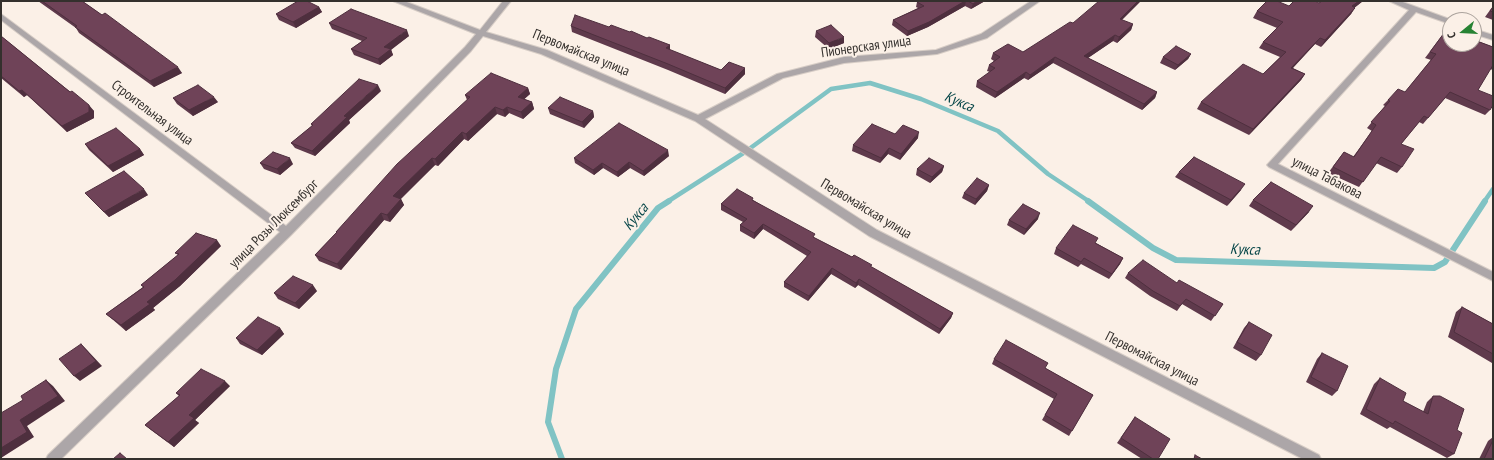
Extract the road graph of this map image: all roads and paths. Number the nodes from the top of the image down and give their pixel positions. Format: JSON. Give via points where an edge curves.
{"nodes":[{"id":1,"x":396,"y":1,"type":"edge"},
{"id":2,"x":507,"y":1,"type":"edge"},
{"id":3,"x":1036,"y":1,"type":"edge"},
{"id":4,"x":1393,"y":1,"type":"edge"},
{"id":5,"x":1414,"y":9,"type":"junction"},
{"id":6,"x":1,"y":16,"type":"edge"},
{"id":7,"x":1442,"y":19,"type":"edge"},
{"id":8,"x":481,"y":33,"type":"junction"},
{"id":9,"x":1482,"y":34,"type":"edge"},
{"id":10,"x":1493,"y":38,"type":"edge"},
{"id":11,"x":698,"y":119,"type":"junction"},
{"id":12,"x":287,"y":232,"type":"junction"},
{"id":13,"x":1493,"y":277,"type":"edge"},
{"id":14,"x":52,"y":459,"type":"edge"},
{"id":15,"x":1315,"y":459,"type":"edge"}],
"edges":[{"from":1,"to":8,"type":"street","name":"Первомайская улица"},
{"from":2,"to":8,"type":"street","name":"улица Розы Люксембург"},
{"from":3,"to":11,"type":"street","name":"Пионерская улица","via":[[984,36],[937,52],[844,60],[780,76]]},
{"from":4,"to":5,"type":"street"},
{"from":5,"to":7,"type":"street"},
{"from":5,"to":13,"type":"street","name":"улица Табакова","via":[[1272,165]]},
{"from":6,"to":12,"type":"street","name":"Строительная улица"},
{"from":8,"to":11,"type":"street","name":"Первомайская улица","via":[[544,52]]},
{"from":8,"to":12,"type":"street","name":"улица Розы Люксембург"},
{"from":9,"to":10,"type":"street"},
{"from":11,"to":15,"type":"street","name":"Первомайская улица","via":[[874,233]]},
{"from":12,"to":14,"type":"street","name":"улица Розы Люксембург"}]}
